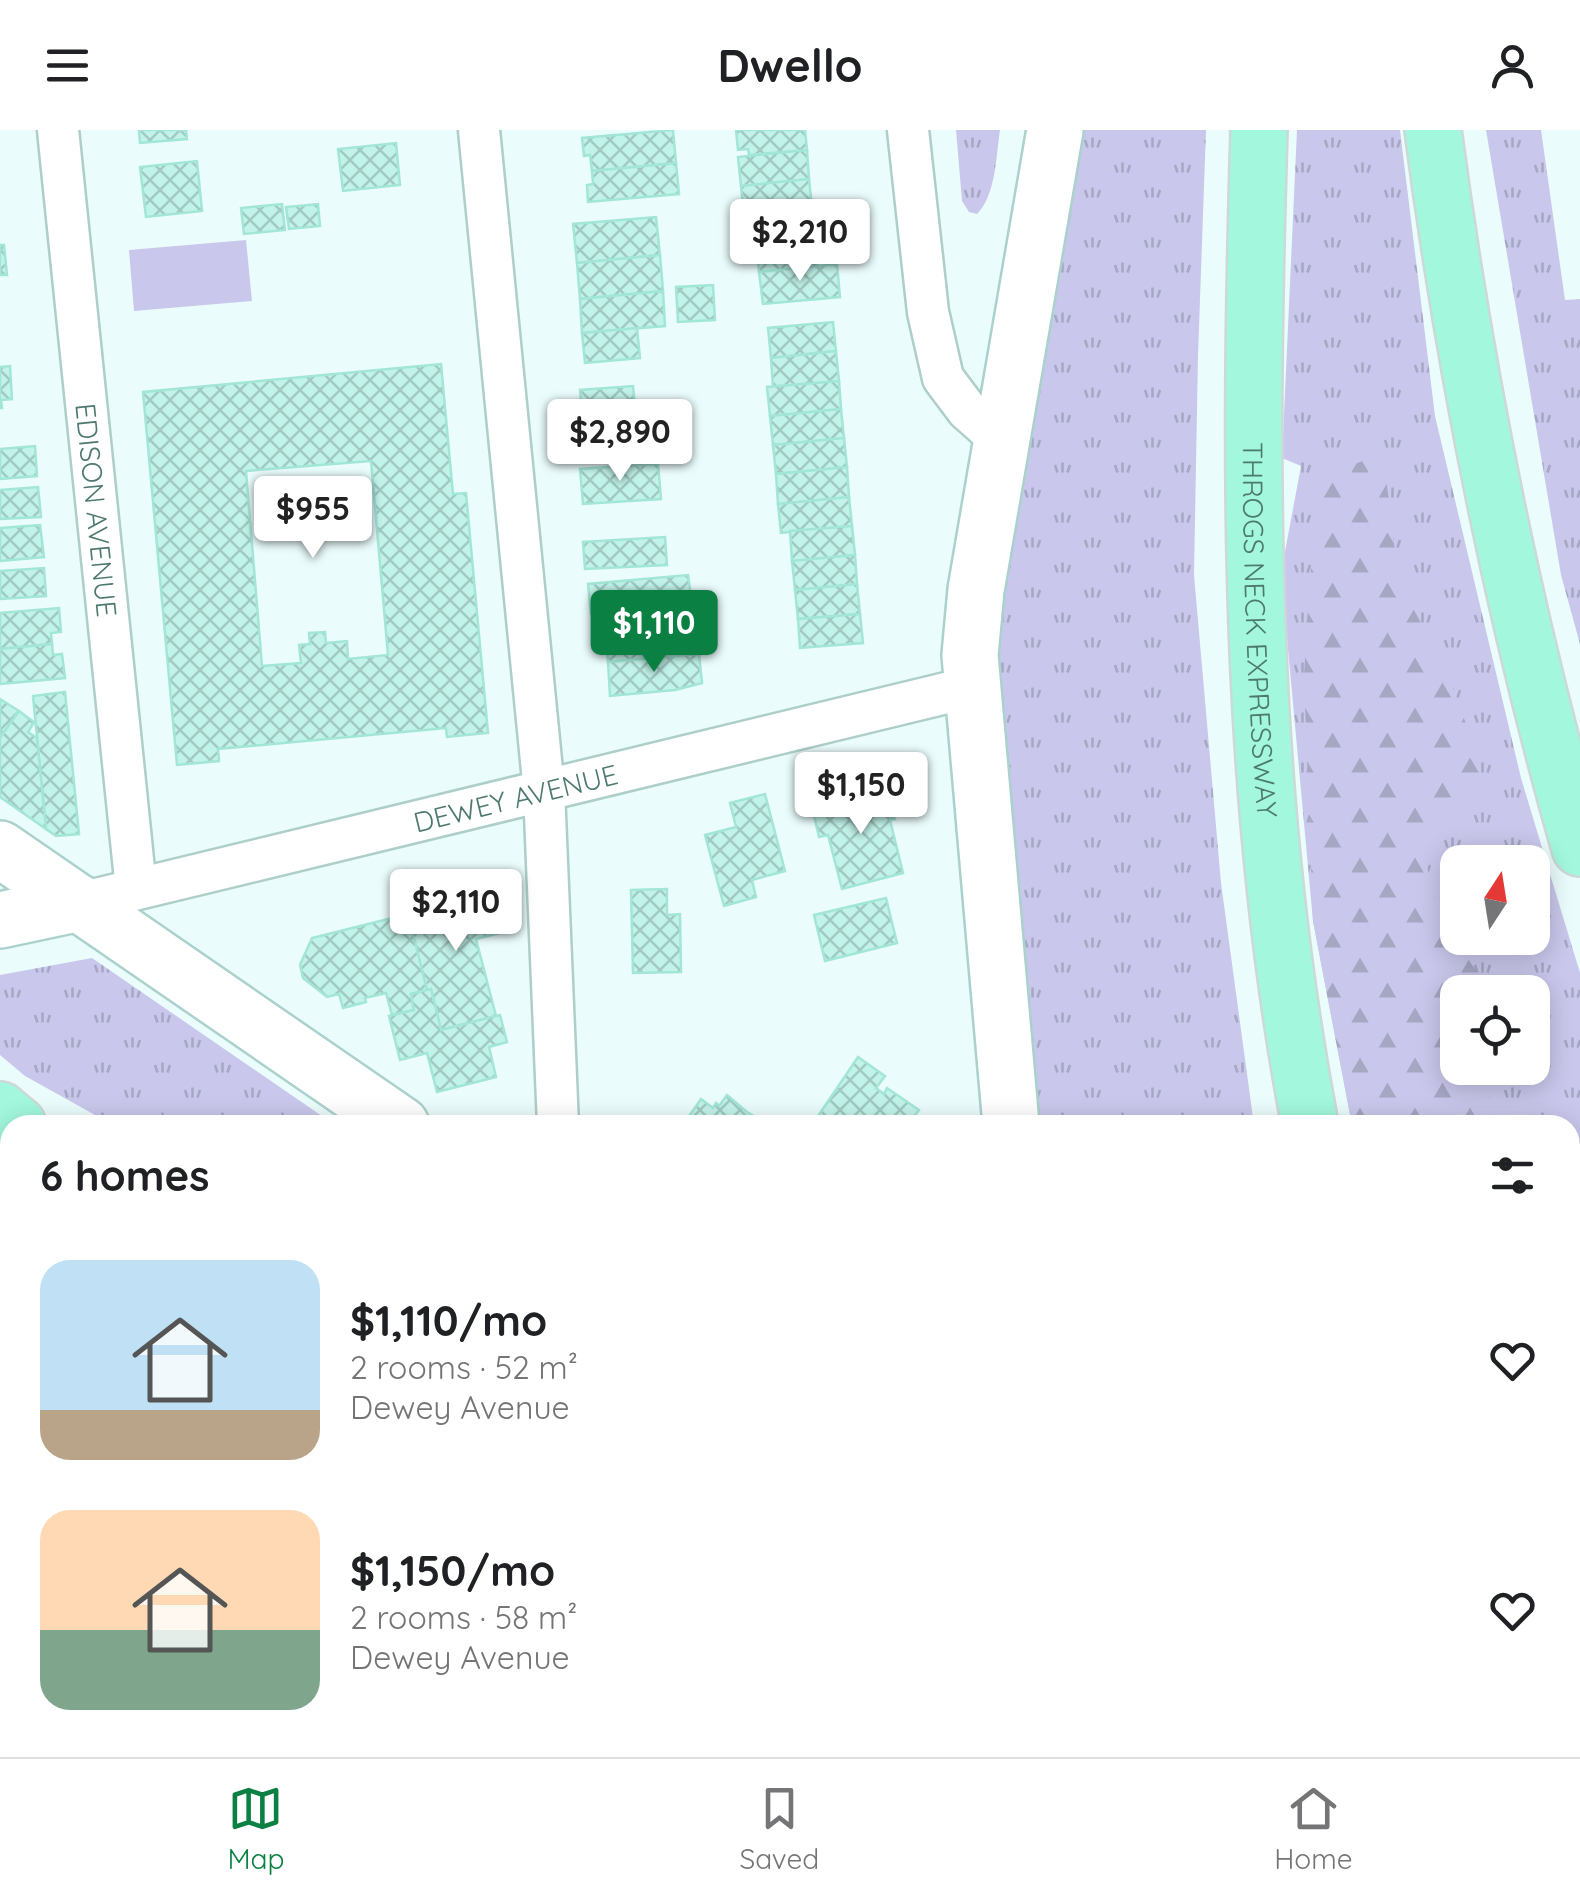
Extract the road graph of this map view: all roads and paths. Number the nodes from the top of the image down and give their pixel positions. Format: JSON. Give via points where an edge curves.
{"nodes":[{"id":1,"x":58,"y":130,"type":"edge"},
{"id":2,"x":480,"y":130,"type":"edge"},
{"id":3,"x":908,"y":130,"type":"edge"},
{"id":4,"x":1055,"y":130,"type":"edge"},
{"id":5,"x":1260,"y":130,"type":"edge"},
{"id":6,"x":1433,"y":130,"type":"edge"},
{"id":7,"x":1002,"y":441,"type":"junction"},
{"id":8,"x":971,"y":687,"type":"junction"},
{"id":9,"x":544,"y":791,"type":"junction"},
{"id":10,"x":1580,"y":848,"type":"edge"},
{"id":11,"x":0,"y":850,"type":"edge"},
{"id":12,"x":136,"y":889,"type":"junction"},
{"id":13,"x":80,"y":904,"type":"junction"},
{"id":14,"x":0,"y":920,"type":"edge"},
{"id":15,"x":386,"y":1115,"type":"edge"},
{"id":16,"x":558,"y":1115,"type":"edge"},
{"id":17,"x":1010,"y":1115,"type":"edge"},
{"id":18,"x":1308,"y":1115,"type":"edge"}],
"edges":[{"from":1,"to":12,"type":"street","name":"EDISON AVENUE"},
{"from":2,"to":9,"type":"street"},
{"from":3,"to":7,"type":"street","via":[[928,312],[944,378]]},
{"from":4,"to":7,"type":"street"},
{"from":5,"to":18,"type":"highway","name":"THROGS NECK EXPRESSWAY","via":[[1253,406],[1257,666],[1280,926]]},
{"from":6,"to":10,"type":"highway","via":[[1495,501]]},
{"from":7,"to":8,"type":"street","via":[[976,590]]},
{"from":8,"to":9,"type":"street","name":"DEWEY AVENUE"},
{"from":8,"to":17,"type":"street"},
{"from":9,"to":12,"type":"street","name":"DEWEY AVENUE"},
{"from":9,"to":16,"type":"street"},
{"from":11,"to":13,"type":"street"},
{"from":12,"to":13,"type":"street","name":"DEWEY AVENUE"},
{"from":13,"to":14,"type":"street","name":"DEWEY AVENUE"},
{"from":13,"to":15,"type":"street"}]}
